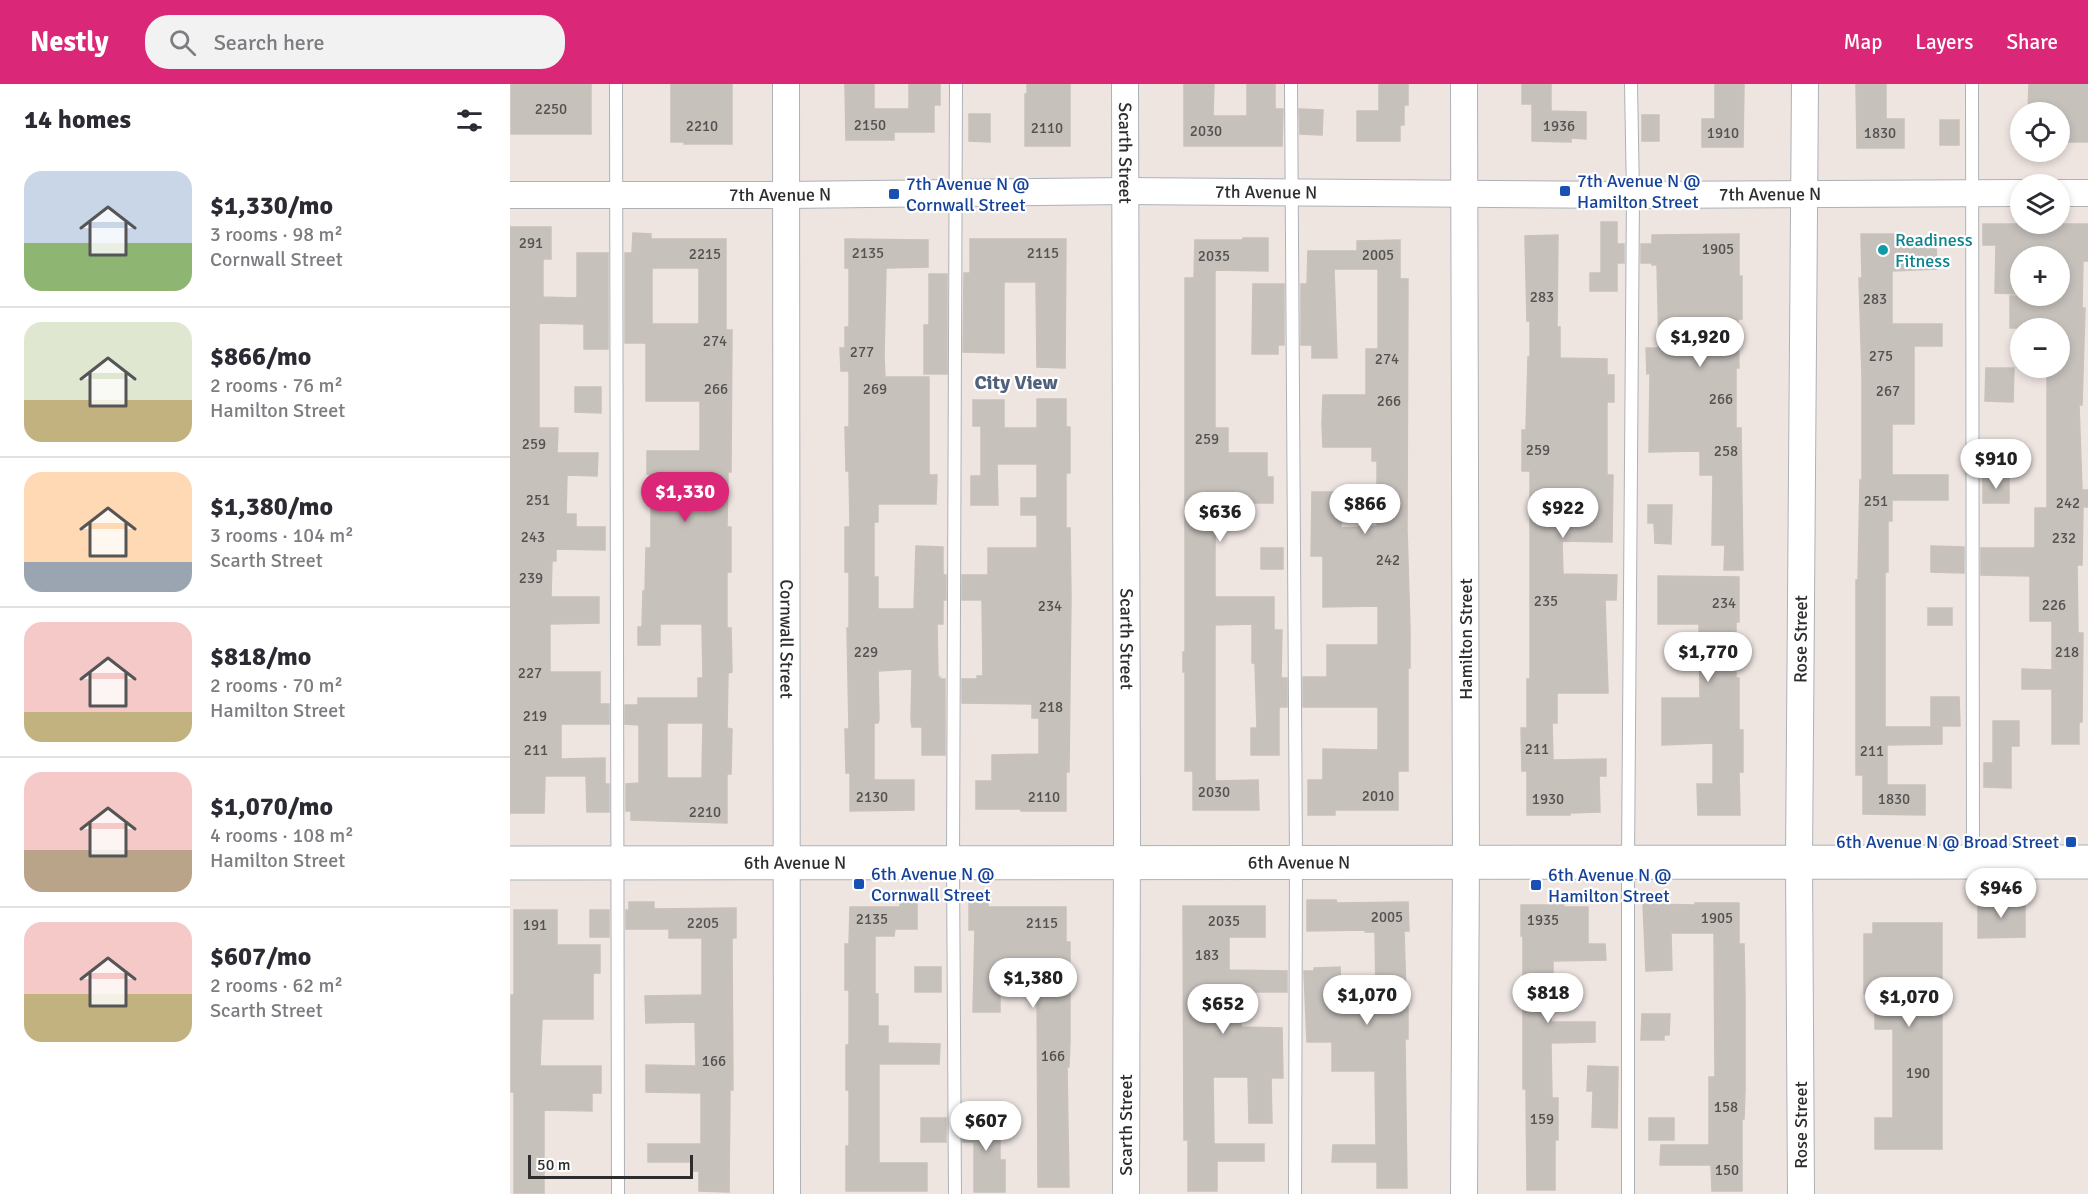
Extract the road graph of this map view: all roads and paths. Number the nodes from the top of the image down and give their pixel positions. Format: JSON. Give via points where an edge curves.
{"nodes":[{"id":1,"x":616,"y":84,"type":"edge"},
{"id":2,"x":786,"y":84,"type":"edge"},
{"id":3,"x":956,"y":84,"type":"edge"},
{"id":4,"x":1125,"y":84,"type":"edge"},
{"id":5,"x":1291,"y":84,"type":"edge"},
{"id":6,"x":1464,"y":84,"type":"edge"},
{"id":7,"x":1631,"y":84,"type":"edge"},
{"id":8,"x":1805,"y":84,"type":"edge"},
{"id":9,"x":1972,"y":84,"type":"edge"},
{"id":10,"x":1126,"y":191,"type":"junction"},
{"id":11,"x":1293,"y":191,"type":"junction"},
{"id":12,"x":956,"y":193,"type":"junction"},
{"id":13,"x":1466,"y":193,"type":"junction"},
{"id":14,"x":1972,"y":193,"type":"junction"},
{"id":15,"x":2010,"y":193,"type":"edge"},
{"id":16,"x":2070,"y":193,"type":"edge"},
{"id":17,"x":2088,"y":193,"type":"edge"},
{"id":18,"x":616,"y":194,"type":"junction"},
{"id":19,"x":510,"y":195,"type":"edge"},
{"id":20,"x":786,"y":195,"type":"junction"},
{"id":21,"x":1633,"y":195,"type":"junction"},
{"id":22,"x":1804,"y":195,"type":"junction"},
{"id":23,"x":1296,"y":862,"type":"junction"},
{"id":24,"x":1466,"y":862,"type":"junction"},
{"id":25,"x":1628,"y":862,"type":"junction"},
{"id":26,"x":1799,"y":862,"type":"junction"},
{"id":27,"x":1973,"y":862,"type":"junction"},
{"id":28,"x":2088,"y":862,"type":"edge"},
{"id":29,"x":510,"y":863,"type":"edge"},
{"id":30,"x":618,"y":863,"type":"junction"},
{"id":31,"x":787,"y":863,"type":"junction"},
{"id":32,"x":953,"y":863,"type":"junction"},
{"id":33,"x":1127,"y":863,"type":"junction"},
{"id":34,"x":618,"y":1194,"type":"edge"},
{"id":35,"x":787,"y":1194,"type":"edge"},
{"id":36,"x":955,"y":1194,"type":"edge"},
{"id":37,"x":1126,"y":1194,"type":"edge"},
{"id":38,"x":1295,"y":1194,"type":"edge"},
{"id":39,"x":1464,"y":1194,"type":"edge"},
{"id":40,"x":1628,"y":1194,"type":"edge"},
{"id":41,"x":1801,"y":1194,"type":"edge"}],
"edges":[{"from":1,"to":18,"type":"lane"},
{"from":2,"to":20,"type":"street","name":"Cornwall Street"},
{"from":3,"to":12,"type":"lane"},
{"from":4,"to":10,"type":"street","name":"Scarth Street"},
{"from":5,"to":11,"type":"lane"},
{"from":6,"to":13,"type":"street","name":"Hamilton Street"},
{"from":7,"to":21,"type":"lane"},
{"from":8,"to":22,"type":"street","name":"Rose Street"},
{"from":9,"to":14,"type":"lane"},
{"from":10,"to":11,"type":"street","name":"7th Avenue N"},
{"from":10,"to":12,"type":"street","name":"7th Avenue N"},
{"from":10,"to":33,"type":"street","name":"Scarth Street"},
{"from":11,"to":13,"type":"street","name":"7th Avenue N"},
{"from":11,"to":23,"type":"lane"},
{"from":12,"to":20,"type":"street","name":"7th Avenue N"},
{"from":12,"to":32,"type":"lane"},
{"from":13,"to":21,"type":"street","name":"7th Avenue N"},
{"from":13,"to":24,"type":"street","name":"Hamilton Street"},
{"from":14,"to":15,"type":"street","name":"7th Avenue N"},
{"from":14,"to":22,"type":"street","name":"7th Avenue N"},
{"from":14,"to":27,"type":"lane"},
{"from":16,"to":17,"type":"street"},
{"from":18,"to":19,"type":"street","name":"7th Avenue N"},
{"from":18,"to":20,"type":"street","name":"7th Avenue N"},
{"from":18,"to":30,"type":"lane"},
{"from":20,"to":31,"type":"street","name":"Cornwall Street"},
{"from":21,"to":22,"type":"street","name":"7th Avenue N"},
{"from":21,"to":25,"type":"lane"},
{"from":22,"to":26,"type":"street","name":"Rose Street"},
{"from":23,"to":24,"type":"street","name":"6th Avenue N"},
{"from":23,"to":33,"type":"street","name":"6th Avenue N"},
{"from":23,"to":38,"type":"lane"},
{"from":24,"to":25,"type":"street","name":"6th Avenue N"},
{"from":24,"to":39,"type":"street","name":"Hamilton Street"},
{"from":25,"to":26,"type":"street","name":"6th Avenue N"},
{"from":25,"to":40,"type":"lane"},
{"from":26,"to":27,"type":"street","name":"6th Avenue N"},
{"from":26,"to":41,"type":"street","name":"Rose Street"},
{"from":27,"to":28,"type":"street","name":"6th Avenue N"},
{"from":29,"to":30,"type":"street","name":"6th Avenue N"},
{"from":30,"to":31,"type":"street","name":"6th Avenue N"},
{"from":30,"to":34,"type":"lane"},
{"from":31,"to":32,"type":"street","name":"6th Avenue N"},
{"from":31,"to":35,"type":"street","name":"Cornwall Street"},
{"from":32,"to":33,"type":"street","name":"6th Avenue N"},
{"from":32,"to":36,"type":"lane"},
{"from":33,"to":37,"type":"street","name":"Scarth Street"}]}
